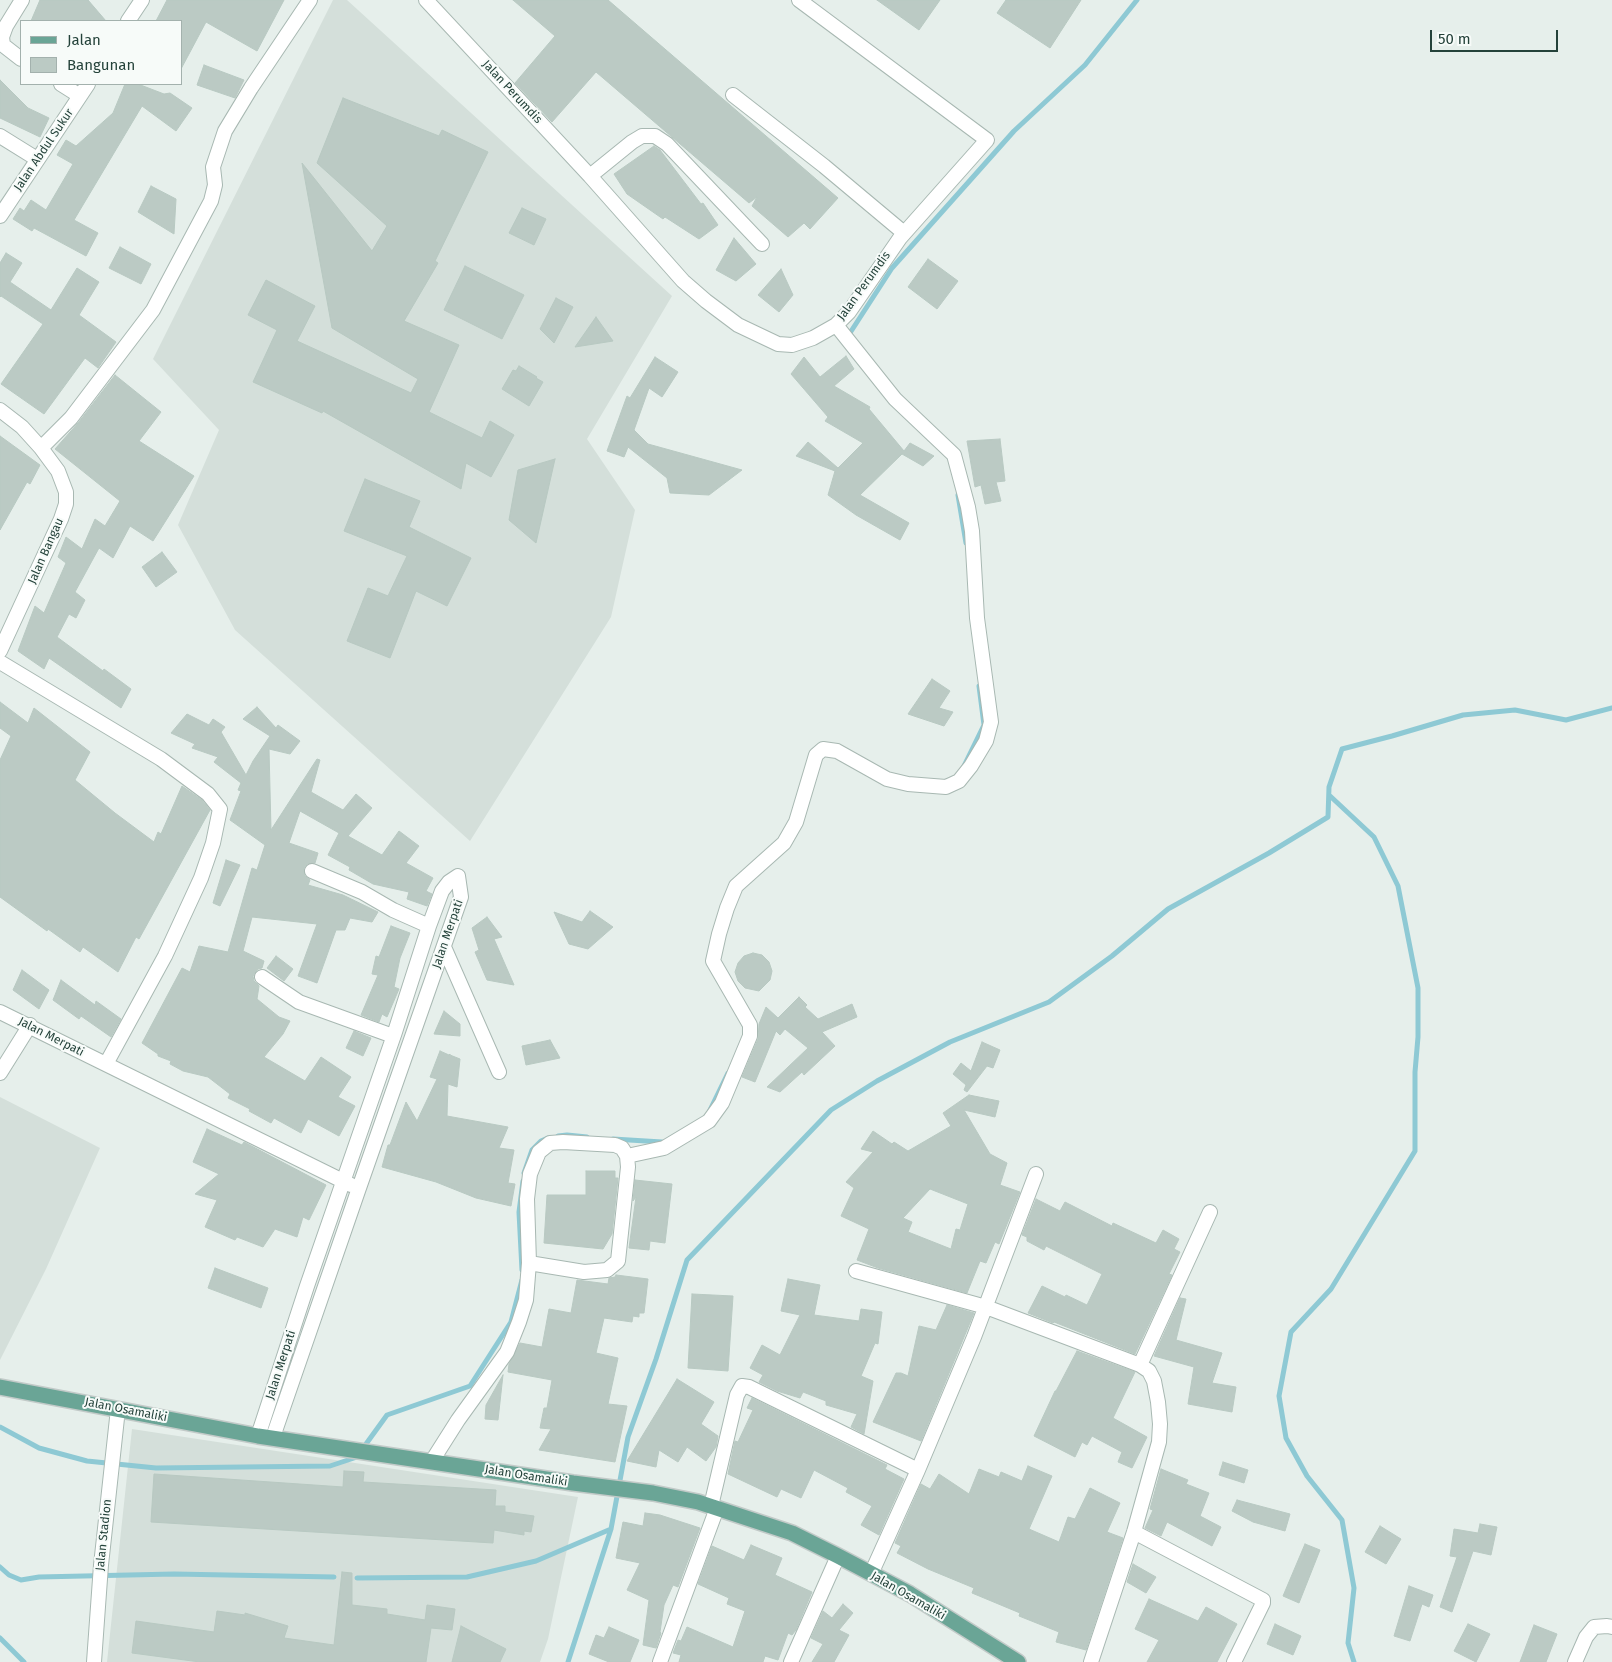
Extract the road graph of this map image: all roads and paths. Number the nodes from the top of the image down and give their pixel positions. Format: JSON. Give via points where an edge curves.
{"nodes":[{"id":1,"x":22,"y":0,"type":"edge"},
{"id":2,"x":142,"y":0,"type":"edge"},
{"id":3,"x":310,"y":0,"type":"edge"},
{"id":4,"x":426,"y":0,"type":"edge"},
{"id":5,"x":799,"y":0,"type":"edge"},
{"id":6,"x":129,"y":20,"type":"edge"},
{"id":7,"x":20,"y":57,"type":"edge"},
{"id":8,"x":63,"y":85,"type":"edge"},
{"id":9,"x":87,"y":85,"type":"edge"},
{"id":10,"x":733,"y":94,"type":"dead end"},
{"id":11,"x":80,"y":96,"type":"junction"},
{"id":12,"x":0,"y":136,"type":"edge"},
{"id":13,"x":37,"y":159,"type":"junction"},
{"id":14,"x":590,"y":176,"type":"junction"},
{"id":15,"x":0,"y":216,"type":"edge"},
{"id":16,"x":904,"y":234,"type":"junction"},
{"id":17,"x":762,"y":244,"type":"dead end"},
{"id":18,"x":843,"y":334,"type":"junction"},
{"id":19,"x":0,"y":410,"type":"edge"},
{"id":20,"x":41,"y":448,"type":"junction"},
{"id":21,"x":0,"y":651,"type":"edge"},
{"id":22,"x":0,"y":662,"type":"edge"},
{"id":23,"x":312,"y":871,"type":"dead end"},
{"id":24,"x":429,"y":926,"type":"junction"},
{"id":25,"x":444,"y":947,"type":"junction"},
{"id":26,"x":262,"y":977,"type":"dead end"},
{"id":27,"x":0,"y":1012,"type":"edge"},
{"id":28,"x":30,"y":1025,"type":"junction"},
{"id":29,"x":393,"y":1036,"type":"junction"},
{"id":30,"x":106,"y":1064,"type":"junction"},
{"id":31,"x":499,"y":1072,"type":"dead end"},
{"id":32,"x":0,"y":1073,"type":"edge"},
{"id":33,"x":627,"y":1156,"type":"junction"},
{"id":34,"x":1036,"y":1174,"type":"dead end"},
{"id":35,"x":344,"y":1181,"type":"junction"},
{"id":36,"x":359,"y":1188,"type":"junction"},
{"id":37,"x":1210,"y":1212,"type":"dead end"},
{"id":38,"x":529,"y":1263,"type":"junction"},
{"id":39,"x":856,"y":1271,"type":"dead end"},
{"id":40,"x":986,"y":1308,"type":"junction"},
{"id":41,"x":1140,"y":1365,"type":"junction"},
{"id":42,"x":0,"y":1387,"type":"edge"},
{"id":43,"x":118,"y":1409,"type":"junction"},
{"id":44,"x":266,"y":1436,"type":"junction"},
{"id":45,"x":432,"y":1461,"type":"junction"},
{"id":46,"x":918,"y":1470,"type":"junction"},
{"id":47,"x":714,"y":1507,"type":"junction"},
{"id":48,"x":1134,"y":1532,"type":"junction"},
{"id":49,"x":838,"y":1556,"type":"junction"},
{"id":50,"x":871,"y":1574,"type":"junction"},
{"id":51,"x":1612,"y":1627,"type":"edge"},
{"id":52,"x":94,"y":1662,"type":"edge"},
{"id":53,"x":660,"y":1662,"type":"edge"},
{"id":54,"x":790,"y":1662,"type":"edge"},
{"id":55,"x":1018,"y":1662,"type":"edge"},
{"id":56,"x":1092,"y":1662,"type":"edge"},
{"id":57,"x":1234,"y":1662,"type":"edge"},
{"id":58,"x":1575,"y":1662,"type":"edge"}],
"edges":[{"from":1,"to":7,"type":"street","via":[[2,37],[3,45]]},
{"from":2,"to":6,"type":"street"},
{"from":3,"to":20,"type":"street","via":[[225,131],[213,167],[215,185],[211,201],[153,310],[71,418]]},
{"from":4,"to":14,"type":"street","name":"Jalan Perumdis"},
{"from":5,"to":16,"type":"street","name":"Jalan Perumdis","via":[[987,140]]},
{"from":8,"to":11,"type":"street"},
{"from":9,"to":11,"type":"street","name":"Jalan Abdul Sukur"},
{"from":10,"to":16,"type":"street"},
{"from":11,"to":13,"type":"street","name":"Jalan Abdul Sukur"},
{"from":12,"to":13,"type":"street"},
{"from":13,"to":15,"type":"street","name":"Jalan Abdul Sukur"},
{"from":14,"to":17,"type":"street","via":[[632,142],[642,136],[655,136],[667,144]]},
{"from":14,"to":18,"type":"street","name":"Jalan Perumdis","via":[[683,281],[738,325],[778,344],[792,345]]},
{"from":16,"to":18,"type":"street","name":"Jalan Perumdis","via":[[848,312]]},
{"from":18,"to":33,"type":"street","via":[[895,399],[954,455],[972,531],[977,618],[992,722],[986,741],[970,766],[959,780],[946,787],[886,779],[837,751],[823,749],[816,755],[796,822],[784,843],[736,886],[719,934],[713,961],[750,1025],[750,1036],[722,1103],[709,1122],[664,1148]]},
{"from":19,"to":20,"type":"street","name":"Jalan Bangau","via":[[22,426]]},
{"from":20,"to":21,"type":"street","name":"Jalan Bangau","via":[[58,471],[66,492],[66,504]]},
{"from":22,"to":30,"type":"street","via":[[161,759],[208,794],[220,809],[213,844],[201,878],[166,956]]},
{"from":23,"to":24,"type":"street"},
{"from":24,"to":25,"type":"street","name":"Jalan Merpati","via":[[442,891],[458,876],[461,897]]},
{"from":24,"to":29,"type":"street","name":"Jalan Merpati"},
{"from":25,"to":31,"type":"street"},
{"from":25,"to":36,"type":"street","name":"Jalan Merpati"},
{"from":26,"to":29,"type":"street","via":[[299,1002]]},
{"from":27,"to":28,"type":"street","name":"Jalan Merpati"},
{"from":28,"to":30,"type":"street","name":"Jalan Merpati"},
{"from":28,"to":32,"type":"street"},
{"from":29,"to":35,"type":"street","name":"Jalan Merpati"},
{"from":30,"to":35,"type":"street","name":"Jalan Merpati"},
{"from":33,"to":38,"type":"street","via":[[618,1261],[607,1270],[584,1272]]},
{"from":33,"to":38,"type":"street","via":[[622,1148],[615,1145],[563,1142],[550,1143],[539,1152],[530,1174],[527,1199]]},
{"from":34,"to":40,"type":"street"},
{"from":35,"to":36,"type":"street","name":"Jalan Merpati"},
{"from":35,"to":44,"type":"street","name":"Jalan Merpati"},
{"from":36,"to":44,"type":"street","name":"Jalan Merpati"},
{"from":37,"to":41,"type":"street"},
{"from":38,"to":45,"type":"street","via":[[526,1300],[507,1352]]},
{"from":39,"to":40,"type":"street"},
{"from":40,"to":41,"type":"street"},
{"from":40,"to":46,"type":"street"},
{"from":41,"to":48,"type":"street","via":[[1149,1371],[1154,1381],[1160,1424]]},
{"from":42,"to":43,"type":"main road","name":"Jalan Osamaliki"},
{"from":43,"to":44,"type":"main road","name":"Jalan Osamaliki"},
{"from":43,"to":52,"type":"street","name":"Jalan Stadion"},
{"from":44,"to":45,"type":"main road","name":"Jalan Osamaliki"},
{"from":45,"to":47,"type":"main road","name":"Jalan Osamaliki","via":[[653,1493]]},
{"from":46,"to":47,"type":"street","via":[[749,1386],[742,1386],[737,1395]]},
{"from":46,"to":50,"type":"street"},
{"from":47,"to":49,"type":"main road","name":"Jalan Osamaliki","via":[[792,1533]]},
{"from":47,"to":53,"type":"street"},
{"from":48,"to":56,"type":"street"},
{"from":48,"to":57,"type":"street","via":[[1263,1600]]},
{"from":49,"to":50,"type":"main road","name":"Jalan Osamaliki"},
{"from":49,"to":54,"type":"street"},
{"from":50,"to":55,"type":"main road","name":"Jalan Osamaliki","via":[[910,1594]]},
{"from":51,"to":58,"type":"street","via":[[1594,1627]]}]}
